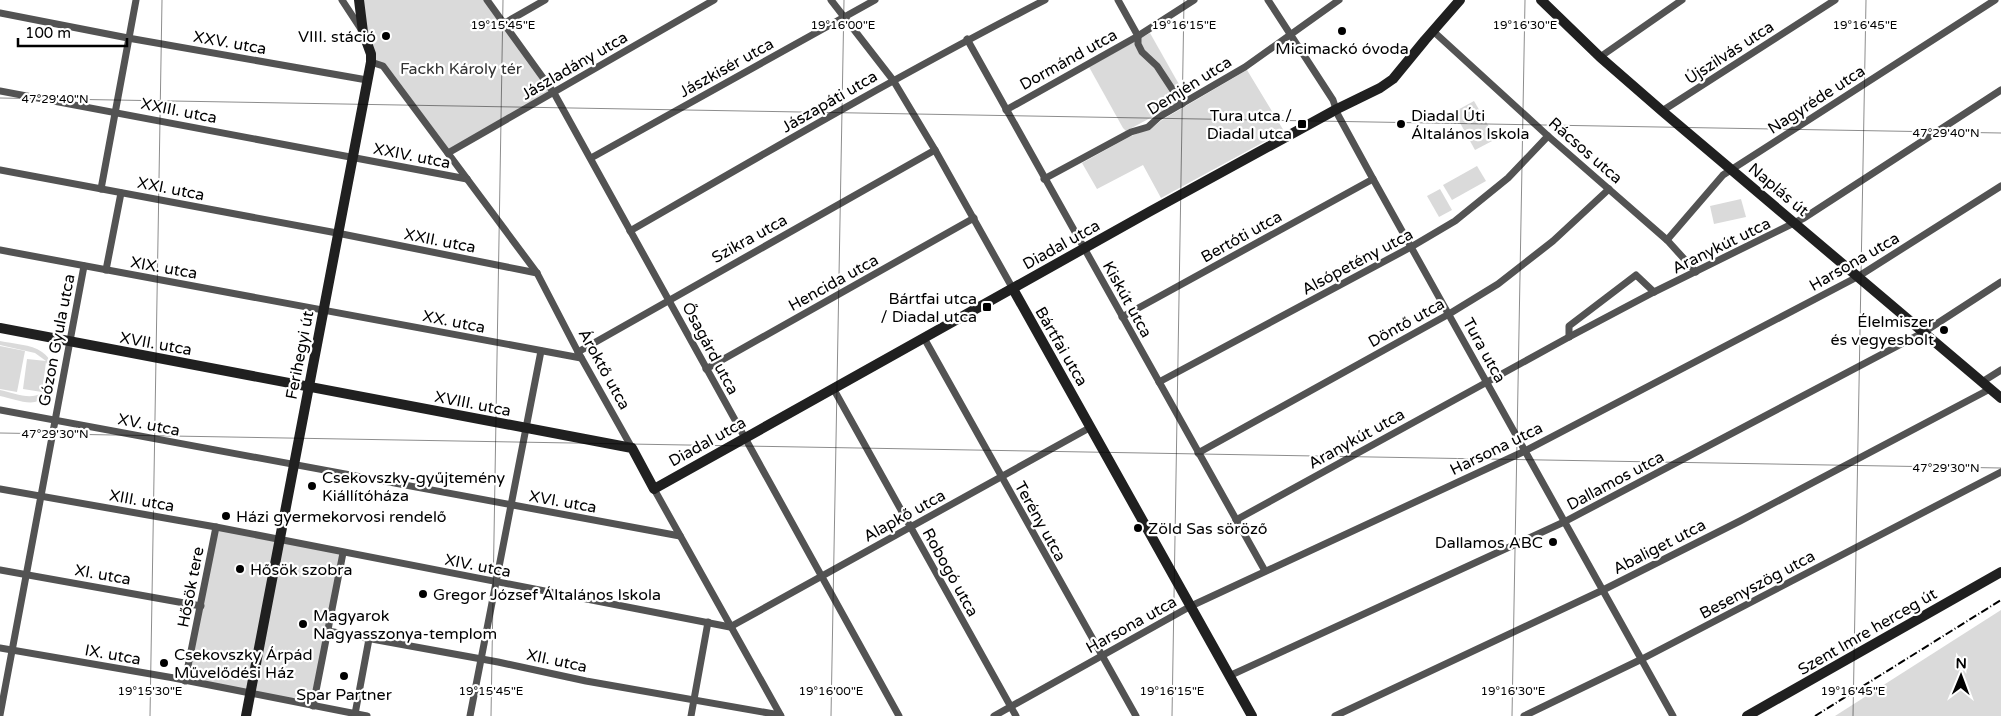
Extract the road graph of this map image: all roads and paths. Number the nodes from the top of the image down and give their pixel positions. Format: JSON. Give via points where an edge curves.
{"nodes":[{"id":1,"x":136,"y":0,"type":"edge"},
{"id":2,"x":342,"y":0,"type":"edge"},
{"id":3,"x":359,"y":0,"type":"edge"},
{"id":4,"x":488,"y":0,"type":"edge"},
{"id":5,"x":545,"y":0,"type":"edge"},
{"id":6,"x":714,"y":0,"type":"edge"},
{"id":7,"x":831,"y":0,"type":"edge"},
{"id":8,"x":875,"y":0,"type":"edge"},
{"id":9,"x":1045,"y":0,"type":"edge"},
{"id":10,"x":1118,"y":0,"type":"edge"},
{"id":11,"x":1194,"y":0,"type":"edge"},
{"id":12,"x":1268,"y":0,"type":"edge"},
{"id":13,"x":1339,"y":0,"type":"edge"},
{"id":14,"x":1460,"y":0,"type":"edge"},
{"id":15,"x":1541,"y":0,"type":"edge"},
{"id":16,"x":1682,"y":0,"type":"edge"},
{"id":17,"x":1835,"y":0,"type":"edge"},
{"id":18,"x":1995,"y":0,"type":"edge"},
{"id":19,"x":0,"y":13,"type":"edge"},
{"id":20,"x":844,"y":17,"type":"junction"},
{"id":21,"x":503,"y":24,"type":"junction"},
{"id":22,"x":1433,"y":31,"type":"junction"},
{"id":23,"x":363,"y":32,"type":"junction"},
{"id":24,"x":1291,"y":35,"type":"junction"},
{"id":25,"x":1138,"y":36,"type":"junction"},
{"id":26,"x":128,"y":38,"type":"junction"},
{"id":27,"x":967,"y":40,"type":"junction"},
{"id":28,"x":1600,"y":57,"type":"junction"},
{"id":29,"x":371,"y":62,"type":"junction"},
{"id":30,"x":367,"y":80,"type":"junction"},
{"id":31,"x":893,"y":80,"type":"junction"},
{"id":32,"x":2001,"y":90,"type":"edge"},
{"id":33,"x":0,"y":91,"type":"edge"},
{"id":34,"x":554,"y":92,"type":"junction"},
{"id":35,"x":1182,"y":104,"type":"junction"},
{"id":36,"x":1337,"y":109,"type":"junction"},
{"id":37,"x":1006,"y":110,"type":"junction"},
{"id":38,"x":1662,"y":111,"type":"junction"},
{"id":39,"x":115,"y":112,"type":"junction"},
{"id":40,"x":1548,"y":136,"type":"junction"},
{"id":41,"x":935,"y":150,"type":"junction"},
{"id":42,"x":448,"y":153,"type":"junction"},
{"id":43,"x":352,"y":157,"type":"junction"},
{"id":44,"x":591,"y":158,"type":"junction"},
{"id":45,"x":1732,"y":169,"type":"junction"},
{"id":46,"x":0,"y":170,"type":"edge"},
{"id":47,"x":1044,"y":178,"type":"junction"},
{"id":48,"x":467,"y":179,"type":"junction"},
{"id":49,"x":1373,"y":179,"type":"junction"},
{"id":50,"x":2001,"y":186,"type":"edge"},
{"id":51,"x":1609,"y":188,"type":"junction"},
{"id":52,"x":101,"y":189,"type":"junction"},
{"id":53,"x":121,"y":193,"type":"junction"},
{"id":54,"x":974,"y":218,"type":"junction"},
{"id":55,"x":1796,"y":223,"type":"junction"},
{"id":56,"x":630,"y":231,"type":"junction"},
{"id":57,"x":337,"y":233,"type":"junction"},
{"id":58,"x":1667,"y":240,"type":"junction"},
{"id":59,"x":1084,"y":248,"type":"junction"},
{"id":60,"x":1411,"y":248,"type":"junction"},
{"id":61,"x":0,"y":250,"type":"edge"},
{"id":62,"x":84,"y":266,"type":"junction"},
{"id":63,"x":106,"y":270,"type":"junction"},
{"id":64,"x":1696,"y":272,"type":"junction"},
{"id":65,"x":537,"y":273,"type":"junction"},
{"id":66,"x":1859,"y":276,"type":"junction"},
{"id":67,"x":2001,"y":282,"type":"edge"},
{"id":68,"x":1013,"y":289,"type":"junction"},
{"id":69,"x":1654,"y":292,"type":"junction"},
{"id":70,"x":670,"y":299,"type":"junction"},
{"id":71,"x":323,"y":309,"type":"junction"},
{"id":72,"x":1449,"y":314,"type":"junction"},
{"id":73,"x":1122,"y":317,"type":"junction"},
{"id":74,"x":0,"y":328,"type":"edge"},
{"id":75,"x":1924,"y":332,"type":"junction"},
{"id":76,"x":1569,"y":337,"type":"junction"},
{"id":77,"x":924,"y":338,"type":"junction"},
{"id":78,"x":70,"y":342,"type":"junction"},
{"id":79,"x":541,"y":351,"type":"junction"},
{"id":80,"x":580,"y":355,"type":"junction"},
{"id":81,"x":706,"y":369,"type":"junction"},
{"id":82,"x":2001,"y":370,"type":"edge"},
{"id":83,"x":1159,"y":382,"type":"junction"},
{"id":84,"x":1487,"y":382,"type":"junction"},
{"id":85,"x":1986,"y":385,"type":"junction"},
{"id":86,"x":308,"y":386,"type":"junction"},
{"id":87,"x":833,"y":388,"type":"junction"},
{"id":88,"x":2001,"y":398,"type":"edge"},
{"id":89,"x":0,"y":410,"type":"edge"},
{"id":90,"x":56,"y":420,"type":"junction"},
{"id":91,"x":1091,"y":427,"type":"junction"},
{"id":92,"x":526,"y":428,"type":"junction"},
{"id":93,"x":744,"y":438,"type":"junction"},
{"id":94,"x":632,"y":448,"type":"junction"},
{"id":95,"x":1525,"y":451,"type":"junction"},
{"id":96,"x":1198,"y":452,"type":"junction"},
{"id":97,"x":293,"y":465,"type":"junction"},
{"id":98,"x":2001,"y":472,"type":"edge"},
{"id":99,"x":1000,"y":476,"type":"junction"},
{"id":100,"x":0,"y":489,"type":"edge"},
{"id":101,"x":654,"y":489,"type":"junction"},
{"id":102,"x":41,"y":497,"type":"junction"},
{"id":103,"x":511,"y":505,"type":"junction"},
{"id":104,"x":1236,"y":520,"type":"junction"},
{"id":105,"x":1564,"y":522,"type":"junction"},
{"id":106,"x":910,"y":526,"type":"junction"},
{"id":107,"x":216,"y":527,"type":"junction"},
{"id":108,"x":680,"y":536,"type":"junction"},
{"id":109,"x":279,"y":540,"type":"junction"},
{"id":110,"x":343,"y":553,"type":"junction"},
{"id":111,"x":0,"y":570,"type":"edge"},
{"id":112,"x":1265,"y":571,"type":"junction"},
{"id":113,"x":2001,"y":572,"type":"edge"},
{"id":114,"x":27,"y":574,"type":"junction"},
{"id":115,"x":822,"y":576,"type":"junction"},
{"id":116,"x":496,"y":582,"type":"junction"},
{"id":117,"x":1603,"y":590,"type":"junction"},
{"id":118,"x":201,"y":606,"type":"junction"},
{"id":119,"x":1191,"y":606,"type":"junction"},
{"id":120,"x":708,"y":622,"type":"junction"},
{"id":121,"x":730,"y":627,"type":"junction"},
{"id":122,"x":328,"y":631,"type":"junction"},
{"id":123,"x":369,"y":639,"type":"junction"},
{"id":124,"x":0,"y":648,"type":"edge"},
{"id":125,"x":13,"y":650,"type":"junction"},
{"id":126,"x":1102,"y":656,"type":"junction"},
{"id":127,"x":481,"y":659,"type":"junction"},
{"id":128,"x":1642,"y":659,"type":"junction"},
{"id":129,"x":1229,"y":676,"type":"junction"},
{"id":130,"x":185,"y":681,"type":"junction"},
{"id":131,"x":250,"y":694,"type":"junction"},
{"id":132,"x":694,"y":699,"type":"junction"},
{"id":133,"x":313,"y":706,"type":"junction"},
{"id":134,"x":1010,"y":706,"type":"junction"},
{"id":135,"x":355,"y":714,"type":"junction"},
{"id":136,"x":0,"y":715,"type":"edge"},
{"id":137,"x":246,"y":716,"type":"edge"},
{"id":138,"x":367,"y":716,"type":"edge"},
{"id":139,"x":470,"y":716,"type":"edge"},
{"id":140,"x":691,"y":716,"type":"edge"},
{"id":141,"x":781,"y":716,"type":"edge"},
{"id":142,"x":900,"y":716,"type":"edge"},
{"id":143,"x":994,"y":716,"type":"edge"},
{"id":144,"x":1016,"y":716,"type":"edge"},
{"id":145,"x":1136,"y":716,"type":"edge"},
{"id":146,"x":1252,"y":716,"type":"edge"},
{"id":147,"x":1335,"y":716,"type":"edge"},
{"id":148,"x":1524,"y":716,"type":"edge"},
{"id":149,"x":1673,"y":716,"type":"edge"},
{"id":150,"x":1747,"y":716,"type":"edge"}],
"edges":[{"from":1,"to":26,"type":"street"},
{"from":2,"to":23,"type":"street"},
{"from":3,"to":23,"type":"street","name":"Ferihegyi út"},
{"from":4,"to":21,"type":"street","name":"Ősagárd utca"},
{"from":5,"to":21,"type":"street"},
{"from":6,"to":34,"type":"street","name":"Jászladány utca"},
{"from":7,"to":20,"type":"street","name":"Bártfai utca"},
{"from":8,"to":20,"type":"street","name":"Jászkisér utca"},
{"from":9,"to":27,"type":"street","name":"Jászapáti utca"},
{"from":10,"to":25,"type":"street"},
{"from":11,"to":25,"type":"street","name":"Dormánd utca"},
{"from":12,"to":24,"type":"street","name":"Tura utca"},
{"from":13,"to":24,"type":"street","name":"Demjén utca"},
{"from":14,"to":22,"type":"street","name":"Diadal utca"},
{"from":15,"to":28,"type":"street","name":"Naplás út"},
{"from":16,"to":28,"type":"street"},
{"from":17,"to":38,"type":"street","name":"Újszilvás utca"},
{"from":18,"to":45,"type":"street","name":"Nagyréde utca"},
{"from":19,"to":26,"type":"street","name":"XXV. utca"},
{"from":20,"to":31,"type":"street","name":"Bártfai utca"},
{"from":20,"to":44,"type":"street","name":"Jászkisér utca"},
{"from":21,"to":34,"type":"street","name":"Ősagárd utca"},
{"from":22,"to":36,"type":"street","name":"Diadal utca","via":[[1393,79]]},
{"from":22,"to":40,"type":"street","name":"Rácsos utca"},
{"from":23,"to":29,"type":"street","name":"Ferihegyi út"},
{"from":24,"to":35,"type":"street","name":"Demjén utca"},
{"from":24,"to":36,"type":"street","name":"Tura utca"},
{"from":25,"to":35,"type":"street","via":[[1142,52],[1157,66]]},
{"from":25,"to":37,"type":"street","name":"Dormánd utca"},
{"from":26,"to":30,"type":"street","name":"XXV. utca"},
{"from":26,"to":39,"type":"street"},
{"from":27,"to":31,"type":"street","name":"Jászapáti utca"},
{"from":27,"to":37,"type":"street","name":"Kiskút utca"},
{"from":28,"to":38,"type":"street","name":"Naplás út"},
{"from":29,"to":30,"type":"street","name":"Ferihegyi út"},
{"from":29,"to":42,"type":"street","name":"Ároktő utca","via":[[383,66]]},
{"from":30,"to":43,"type":"street","name":"Ferihegyi út"},
{"from":31,"to":41,"type":"street","name":"Bártfai utca"},
{"from":31,"to":56,"type":"street","name":"Jászapáti utca"},
{"from":32,"to":55,"type":"street","name":"Aranykút utca"},
{"from":33,"to":39,"type":"street","name":"XXIII. utca"},
{"from":34,"to":42,"type":"street","name":"Jászladány utca"},
{"from":34,"to":44,"type":"street","name":"Ősagárd utca"},
{"from":35,"to":47,"type":"street","name":"Demjén utca","via":[[1148,127],[1131,132]]},
{"from":36,"to":49,"type":"street","name":"Tura utca"},
{"from":36,"to":59,"type":"street","name":"Diadal utca"},
{"from":37,"to":47,"type":"street","name":"Kiskút utca"},
{"from":38,"to":45,"type":"street","name":"Naplás út"},
{"from":39,"to":43,"type":"street","name":"XXIII. utca"},
{"from":39,"to":52,"type":"street"},
{"from":40,"to":51,"type":"street","name":"Rácsos utca"},
{"from":40,"to":60,"type":"street","name":"Alsópetény utca","via":[[1508,178],[1455,221]]},
{"from":41,"to":54,"type":"street","name":"Bártfai utca"},
{"from":41,"to":70,"type":"street","name":"Szikra utca"},
{"from":42,"to":48,"type":"street","name":"Ároktő utca"},
{"from":43,"to":48,"type":"street","name":"XXIV. utca"},
{"from":43,"to":57,"type":"street","name":"Ferihegyi út"},
{"from":44,"to":56,"type":"street","name":"Ősagárd utca"},
{"from":45,"to":55,"type":"street","name":"Naplás út"},
{"from":45,"to":58,"type":"street","name":"Nagyréde utca","via":[[1723,175]]},
{"from":46,"to":52,"type":"street","name":"XXI. utca"},
{"from":47,"to":59,"type":"street","name":"Kiskút utca"},
{"from":48,"to":65,"type":"street","name":"Ároktő utca"},
{"from":49,"to":60,"type":"street","name":"Tura utca"},
{"from":49,"to":73,"type":"street","name":"Bertóti utca"},
{"from":50,"to":66,"type":"street","name":"Harsona utca"},
{"from":51,"to":58,"type":"street","name":"Rácsos utca"},
{"from":51,"to":72,"type":"street","name":"Döntő utca","via":[[1553,241],[1498,284]]},
{"from":52,"to":53,"type":"street","name":"XXI. utca"},
{"from":53,"to":57,"type":"street","name":"XXI. utca"},
{"from":53,"to":63,"type":"street"},
{"from":54,"to":68,"type":"street","name":"Bártfai utca"},
{"from":54,"to":81,"type":"street","name":"Hencida utca"},
{"from":55,"to":64,"type":"street","name":"Aranykút utca"},
{"from":55,"to":66,"type":"street","name":"Naplás út"},
{"from":56,"to":70,"type":"street","name":"Ősagárd utca"},
{"from":57,"to":65,"type":"street","name":"XXII. utca"},
{"from":57,"to":71,"type":"street","name":"Ferihegyi út"},
{"from":58,"to":64,"type":"street","name":"Rácsos utca"},
{"from":59,"to":68,"type":"street","name":"Diadal utca"},
{"from":59,"to":73,"type":"street","name":"Kiskút utca"},
{"from":60,"to":72,"type":"street","name":"Tura utca"},
{"from":60,"to":83,"type":"street","name":"Alsópetény utca"},
{"from":61,"to":62,"type":"street","name":"XIX. utca"},
{"from":62,"to":63,"type":"street","name":"XIX. utca"},
{"from":62,"to":78,"type":"street","name":"Gózon Gyula utca"},
{"from":63,"to":71,"type":"street","name":"XIX. utca"},
{"from":64,"to":69,"type":"street","name":"Aranykút utca"},
{"from":65,"to":80,"type":"street","name":"Ároktő utca"},
{"from":66,"to":75,"type":"street","name":"Naplás út"},
{"from":66,"to":95,"type":"street","name":"Harsona utca"},
{"from":67,"to":75,"type":"street","name":"Dallamos utca"},
{"from":68,"to":77,"type":"street","name":"Diadal utca"},
{"from":68,"to":91,"type":"street","name":"Bártfai utca"},
{"from":69,"to":76,"type":"street","name":"Aranykút utca"},
{"from":69,"to":76,"type":"street","via":[[1636,275],[1569,326]]},
{"from":70,"to":80,"type":"street","name":"Szikra utca"},
{"from":70,"to":81,"type":"street","name":"Ősagárd utca"},
{"from":71,"to":79,"type":"street","name":"XX. utca"},
{"from":71,"to":86,"type":"street","name":"Ferihegyi út"},
{"from":72,"to":84,"type":"street","name":"Tura utca"},
{"from":72,"to":96,"type":"street","name":"Döntő utca"},
{"from":73,"to":83,"type":"street","name":"Kiskút utca"},
{"from":74,"to":78,"type":"street","name":"XVII. utca"},
{"from":75,"to":85,"type":"street","name":"Naplás út"},
{"from":75,"to":105,"type":"street","name":"Dallamos utca"},
{"from":76,"to":84,"type":"street","name":"Aranykút utca"},
{"from":77,"to":87,"type":"street","name":"Diadal utca"},
{"from":77,"to":99,"type":"street","name":"Terény utca"},
{"from":78,"to":86,"type":"street","name":"XVII. utca"},
{"from":78,"to":90,"type":"street","name":"Gózon Gyula utca"},
{"from":79,"to":80,"type":"street","name":"XX. utca"},
{"from":79,"to":92,"type":"street"},
{"from":80,"to":94,"type":"street","name":"Ároktő utca"},
{"from":81,"to":93,"type":"street","name":"Ősagárd utca"},
{"from":82,"to":85,"type":"street","name":"Abaliget utca"},
{"from":83,"to":96,"type":"street","name":"Kiskút utca"},
{"from":84,"to":95,"type":"street","name":"Tura utca"},
{"from":84,"to":104,"type":"street","name":"Aranykút utca"},
{"from":85,"to":88,"type":"street","name":"Naplás út"},
{"from":85,"to":117,"type":"street","name":"Abaliget utca","via":[[1740,521]]},
{"from":86,"to":92,"type":"street","name":"XVIII. utca"},
{"from":86,"to":97,"type":"street","name":"Ferihegyi út"},
{"from":87,"to":93,"type":"street","name":"Diadal utca"},
{"from":87,"to":106,"type":"street","name":"Robogó utca"},
{"from":89,"to":90,"type":"street","name":"XV. utca"},
{"from":90,"to":97,"type":"street","name":"XV. utca"},
{"from":90,"to":102,"type":"street","name":"Gózon Gyula utca"},
{"from":91,"to":99,"type":"street","name":"Alapkő utca"},
{"from":91,"to":119,"type":"street","name":"Bártfai utca"},
{"from":92,"to":94,"type":"street","name":"XVIII. utca"},
{"from":92,"to":103,"type":"street"},
{"from":93,"to":101,"type":"street","name":"Diadal utca"},
{"from":93,"to":115,"type":"street","name":"Ősagárd utca"},
{"from":94,"to":101,"type":"street","name":"Ároktő utca"},
{"from":95,"to":105,"type":"street","name":"Tura utca"},
{"from":95,"to":112,"type":"street","name":"Harsona utca"},
{"from":96,"to":104,"type":"street","name":"Kiskút utca"},
{"from":97,"to":103,"type":"street","name":"XVI. utca"},
{"from":97,"to":109,"type":"street","name":"Ferihegyi út"},
{"from":98,"to":128,"type":"street","name":"Besenyszög utca"},
{"from":99,"to":106,"type":"street","name":"Alapkő utca"},
{"from":99,"to":126,"type":"street","name":"Terény utca"},
{"from":100,"to":102,"type":"street","name":"XIII. utca"},
{"from":101,"to":108,"type":"street","name":"Ároktő utca"},
{"from":102,"to":107,"type":"street","name":"XIII. utca"},
{"from":102,"to":114,"type":"street","name":"Gózon Gyula utca"},
{"from":103,"to":108,"type":"street","name":"XVI. utca"},
{"from":103,"to":116,"type":"street"},
{"from":104,"to":112,"type":"street","name":"Kiskút utca"},
{"from":105,"to":117,"type":"street","name":"Tura utca"},
{"from":105,"to":129,"type":"street","name":"Dallamos utca"},
{"from":106,"to":115,"type":"street","name":"Alapkő utca"},
{"from":106,"to":134,"type":"street","name":"Robogó utca"},
{"from":107,"to":109,"type":"street","name":"XIII. utca"},
{"from":107,"to":118,"type":"street","name":"Hősök tere"},
{"from":108,"to":121,"type":"street","name":"Ároktő utca"},
{"from":109,"to":110,"type":"street","name":"XIV. utca"},
{"from":109,"to":131,"type":"street","name":"Ferihegyi út"},
{"from":110,"to":116,"type":"street","name":"XIV. utca"},
{"from":110,"to":122,"type":"street"},
{"from":111,"to":114,"type":"street","name":"XI. utca"},
{"from":112,"to":119,"type":"street","name":"Harsona utca"},
{"from":113,"to":150,"type":"street","name":"Szent Imre herceg út"},
{"from":114,"to":118,"type":"street","name":"XI. utca"},
{"from":114,"to":125,"type":"street","name":"Gózon Gyula utca"},
{"from":115,"to":121,"type":"street","name":"Alapkő utca"},
{"from":115,"to":142,"type":"street","name":"Ősagárd utca"},
{"from":116,"to":120,"type":"street","name":"XIV. utca"},
{"from":116,"to":127,"type":"street"},
{"from":117,"to":128,"type":"street","name":"Tura utca"},
{"from":117,"to":147,"type":"street","name":"Abaliget utca"},
{"from":118,"to":130,"type":"street","name":"Hősök tere"},
{"from":119,"to":126,"type":"street","name":"Harsona utca"},
{"from":119,"to":129,"type":"street","name":"Bártfai utca"},
{"from":120,"to":121,"type":"street","name":"XIV. utca"},
{"from":120,"to":132,"type":"street"},
{"from":121,"to":141,"type":"street","name":"Ároktő utca"},
{"from":122,"to":123,"type":"street","name":"XII. utca"},
{"from":122,"to":133,"type":"street"},
{"from":123,"to":127,"type":"street","name":"XII. utca"},
{"from":123,"to":135,"type":"street"},
{"from":124,"to":125,"type":"street","name":"IX. utca"},
{"from":125,"to":130,"type":"street","name":"IX. utca"},
{"from":125,"to":136,"type":"street","name":"Gózon Gyula utca"},
{"from":126,"to":134,"type":"street","name":"Harsona utca"},
{"from":126,"to":145,"type":"street","name":"Terény utca"},
{"from":127,"to":132,"type":"street","name":"XII. utca"},
{"from":127,"to":139,"type":"street"},
{"from":128,"to":148,"type":"street","name":"Besenyszög utca"},
{"from":128,"to":149,"type":"street","name":"Tura utca"},
{"from":129,"to":146,"type":"street","name":"Bártfai utca"},
{"from":130,"to":131,"type":"street","name":"IX. utca"},
{"from":131,"to":133,"type":"street","name":"IX. utca"},
{"from":131,"to":137,"type":"street","name":"Ferihegyi út"},
{"from":132,"to":140,"type":"street"},
{"from":132,"to":141,"type":"street","name":"XII. utca"},
{"from":133,"to":135,"type":"street","name":"IX. utca"},
{"from":134,"to":143,"type":"street","name":"Harsona utca"},
{"from":134,"to":144,"type":"street","name":"Robogó utca"},
{"from":135,"to":138,"type":"street","name":"IX. utca"}]}
